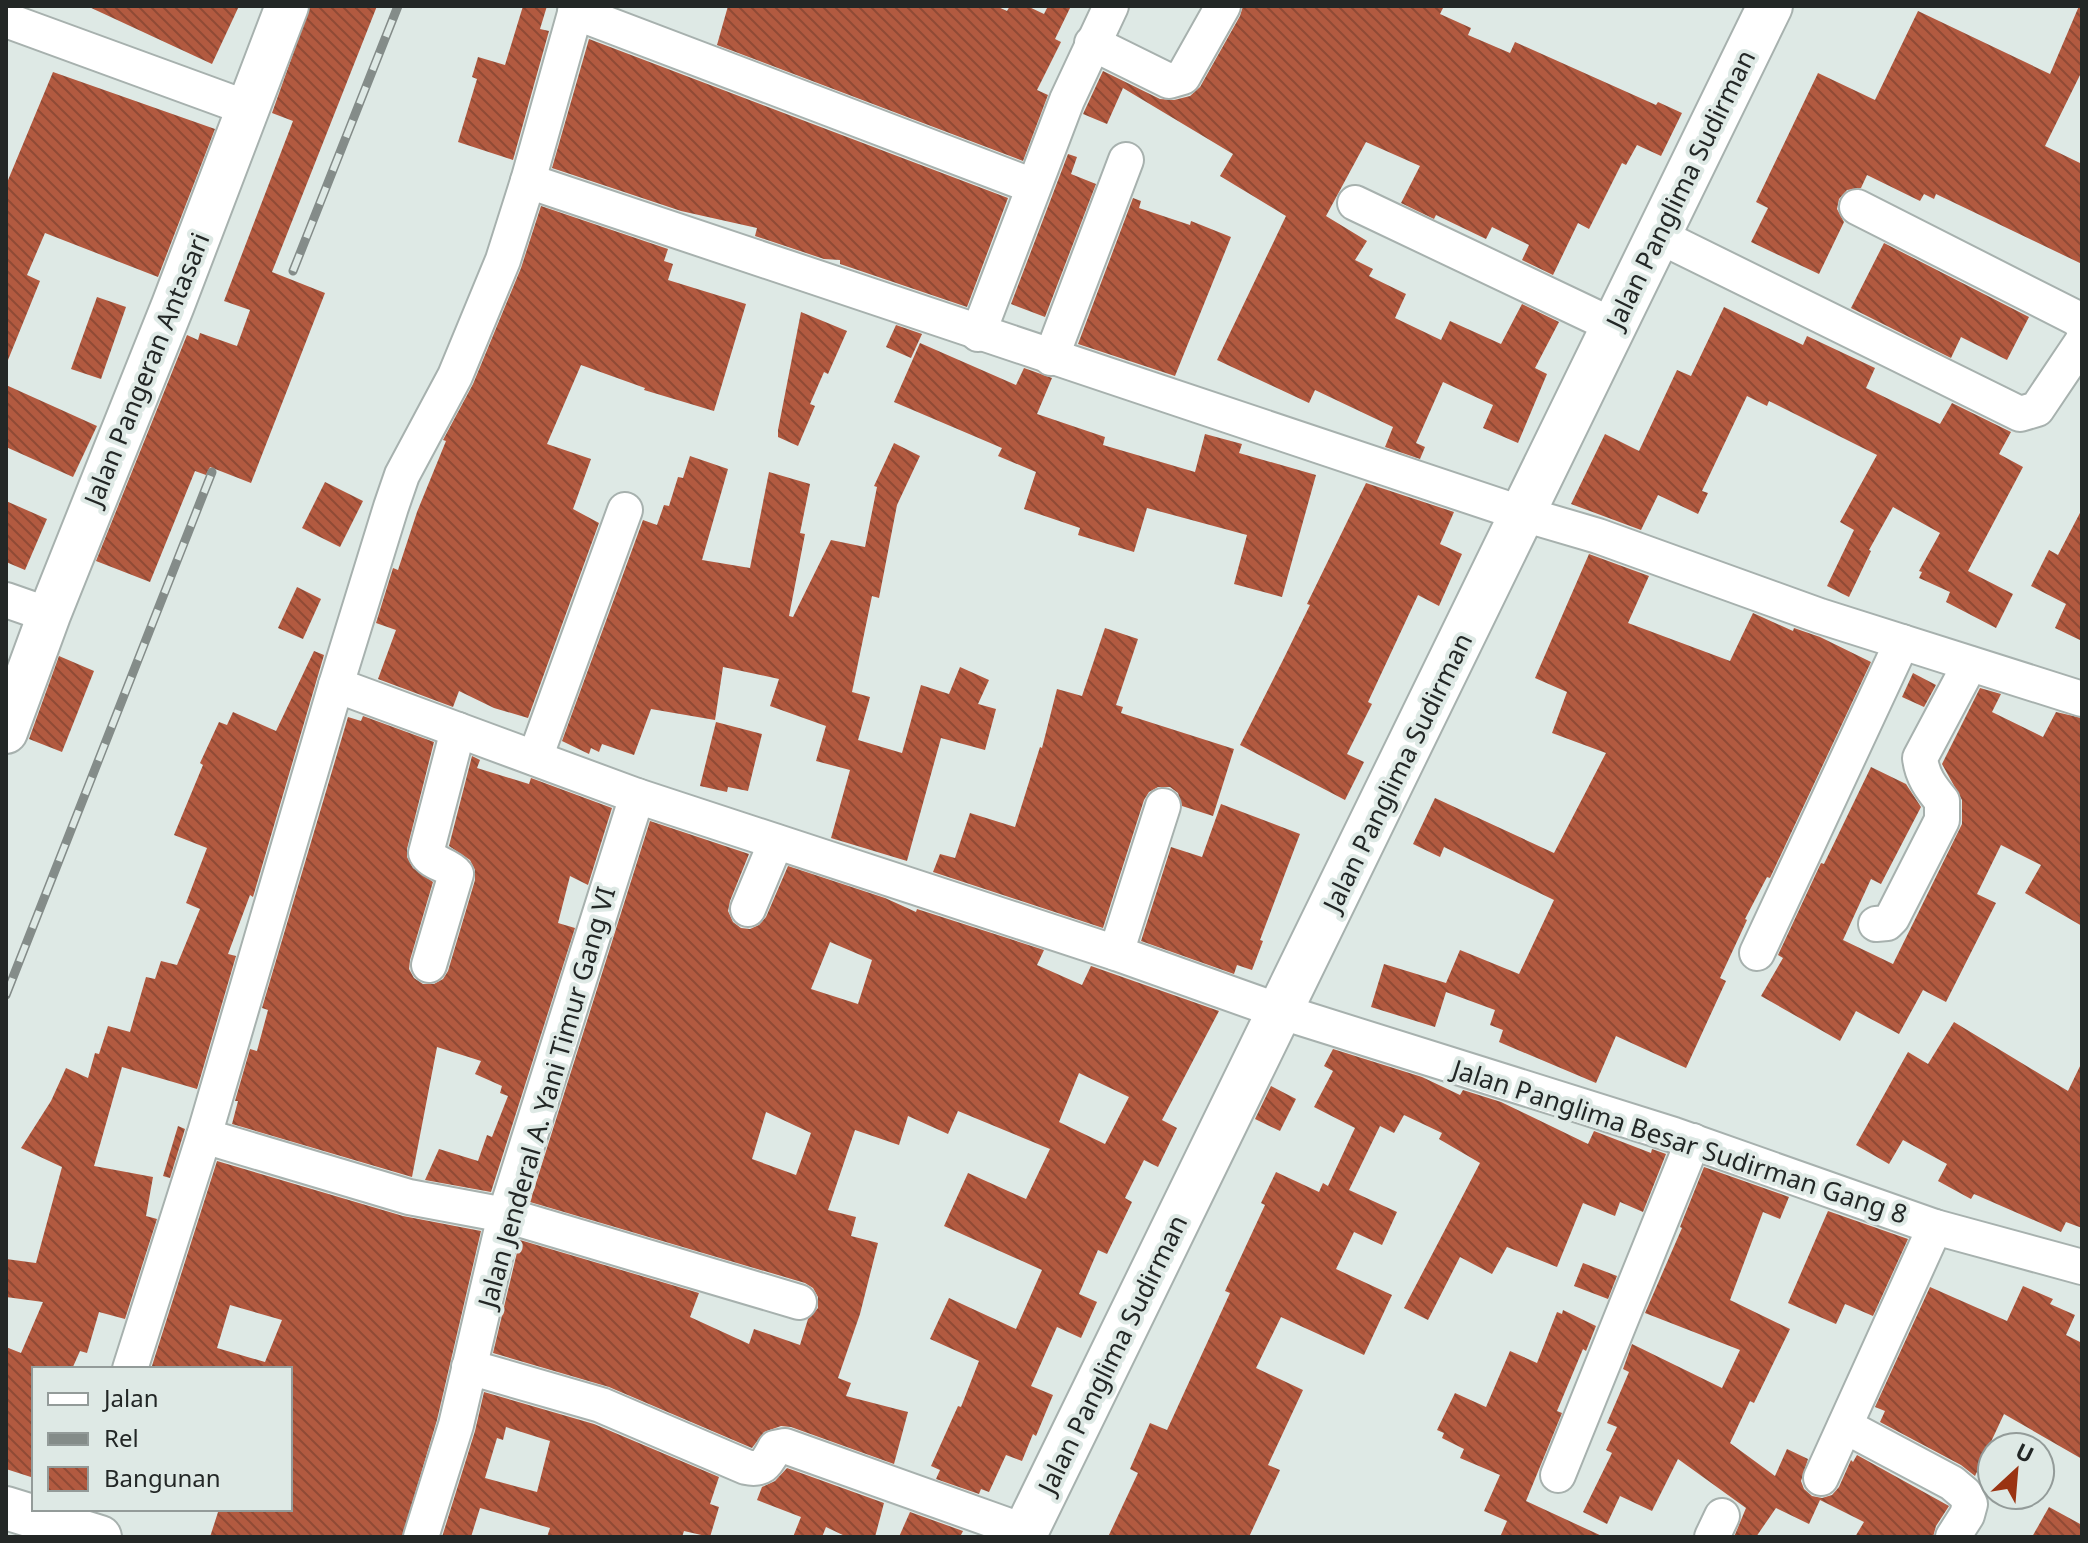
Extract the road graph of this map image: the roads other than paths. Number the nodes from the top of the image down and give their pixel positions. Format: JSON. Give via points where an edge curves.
{"nodes":[{"id":1,"x":287,"y":6,"type":"edge"},
{"id":2,"x":1111,"y":6,"type":"edge"},
{"id":3,"x":1223,"y":6,"type":"edge"},
{"id":4,"x":1770,"y":6,"type":"edge"},
{"id":5,"x":576,"y":9,"type":"edge"},
{"id":6,"x":6,"y":20,"type":"edge"},
{"id":7,"x":1092,"y":43,"type":"junction"},
{"id":8,"x":247,"y":108,"type":"junction"},
{"id":9,"x":1126,"y":160,"type":"dead end"},
{"id":10,"x":528,"y":181,"type":"junction"},
{"id":11,"x":1033,"y":186,"type":"junction"},
{"id":12,"x":1355,"y":203,"type":"dead end"},
{"id":13,"x":1857,"y":207,"type":"dead end"},
{"id":14,"x":1657,"y":235,"type":"junction"},
{"id":15,"x":2082,"y":325,"type":"edge"},
{"id":16,"x":1614,"y":326,"type":"junction"},
{"id":17,"x":978,"y":334,"type":"junction"},
{"id":18,"x":2082,"y":342,"type":"edge"},
{"id":19,"x":1051,"y":358,"type":"junction"},
{"id":20,"x":625,"y":510,"type":"dead end"},
{"id":21,"x":1523,"y":514,"type":"junction"},
{"id":22,"x":6,"y":600,"type":"edge"},
{"id":23,"x":49,"y":615,"type":"junction"},
{"id":24,"x":1902,"y":642,"type":"junction"},
{"id":25,"x":1970,"y":664,"type":"junction"},
{"id":26,"x":336,"y":685,"type":"junction"},
{"id":27,"x":2082,"y":699,"type":"edge"},
{"id":28,"x":458,"y":730,"type":"junction"},
{"id":29,"x":6,"y":732,"type":"edge"},
{"id":30,"x":535,"y":758,"type":"junction"},
{"id":31,"x":637,"y":796,"type":"junction"},
{"id":32,"x":1163,"y":806,"type":"dead end"},
{"id":33,"x":776,"y":842,"type":"junction"},
{"id":34,"x":748,"y":909,"type":"dead end"},
{"id":35,"x":1876,"y":924,"type":"dead end"},
{"id":36,"x":1116,"y":953,"type":"junction"},
{"id":37,"x":1757,"y":953,"type":"dead end"},
{"id":38,"x":429,"y":965,"type":"dead end"},
{"id":39,"x":1279,"y":1011,"type":"junction"},
{"id":40,"x":204,"y":1136,"type":"junction"},
{"id":41,"x":1693,"y":1141,"type":"junction"},
{"id":42,"x":505,"y":1215,"type":"junction"},
{"id":43,"x":1935,"y":1227,"type":"junction"},
{"id":44,"x":2082,"y":1267,"type":"edge"},
{"id":45,"x":799,"y":1302,"type":"dead end"},
{"id":46,"x":131,"y":1367,"type":"edge"},
{"id":47,"x":469,"y":1367,"type":"junction"},
{"id":48,"x":1845,"y":1426,"type":"junction"},
{"id":49,"x":1558,"y":1475,"type":"dead end"},
{"id":50,"x":1821,"y":1478,"type":"dead end"},
{"id":51,"x":6,"y":1508,"type":"edge"},
{"id":52,"x":89,"y":1525,"type":"edge"},
{"id":53,"x":1024,"y":1535,"type":"edge"},
{"id":54,"x":421,"y":1537,"type":"edge"},
{"id":55,"x":1953,"y":1537,"type":"edge"}],
"edges":[{"from":1,"to":8,"type":"main road","name":"Jalan Pangeran Antasari"},
{"from":2,"to":7,"type":"street"},
{"from":3,"to":7,"type":"street","via":[[1178,80],[1169,81]]},
{"from":4,"to":14,"type":"highway","name":"Jalan Panglima Sudirman"},
{"from":5,"to":10,"type":"street"},
{"from":5,"to":11,"type":"street"},
{"from":6,"to":8,"type":"street"},
{"from":7,"to":11,"type":"street"},
{"from":8,"to":23,"type":"main road","name":"Jalan Pangeran Antasari"},
{"from":9,"to":19,"type":"street"},
{"from":10,"to":17,"type":"street"},
{"from":10,"to":26,"type":"street","via":[[503,260],[455,376],[402,475]]},
{"from":11,"to":17,"type":"street"},
{"from":12,"to":16,"type":"street"},
{"from":13,"to":15,"type":"street"},
{"from":14,"to":16,"type":"highway","name":"Jalan Panglima Sudirman"},
{"from":14,"to":18,"type":"street","via":[[2020,414],[2037,409]]},
{"from":16,"to":21,"type":"highway","name":"Jalan Panglima Sudirman"},
{"from":17,"to":19,"type":"street"},
{"from":19,"to":21,"type":"street"},
{"from":20,"to":30,"type":"street"},
{"from":21,"to":24,"type":"street"},
{"from":21,"to":39,"type":"highway","name":"Jalan Panglima Sudirman"},
{"from":22,"to":23,"type":"street"},
{"from":23,"to":29,"type":"main road","name":"Jalan Pangeran Antasari"},
{"from":24,"to":25,"type":"street"},
{"from":24,"to":37,"type":"street"},
{"from":25,"to":27,"type":"street"},
{"from":25,"to":35,"type":"street","via":[[1920,758],[1928,783],[1942,801],[1942,820],[1892,918]]},
{"from":26,"to":28,"type":"street","name":"Jalan Panglima Besar Sudirman Gang 8"},
{"from":26,"to":40,"type":"street"},
{"from":28,"to":30,"type":"street","name":"Jalan Panglima Besar Sudirman Gang 8"},
{"from":28,"to":38,"type":"street","via":[[426,853],[456,874]]},
{"from":30,"to":31,"type":"street","name":"Jalan Panglima Besar Sudirman Gang 8"},
{"from":31,"to":33,"type":"street","name":"Jalan Panglima Besar Sudirman Gang 8"},
{"from":31,"to":42,"type":"street","name":"Jalan Jenderal A. Yani Timur Gang VI"},
{"from":32,"to":36,"type":"street"},
{"from":33,"to":34,"type":"street"},
{"from":33,"to":36,"type":"street","name":"Jalan Panglima Besar Sudirman Gang 8"},
{"from":36,"to":39,"type":"street","name":"Jalan Panglima Besar Sudirman Gang 8"},
{"from":39,"to":41,"type":"street","name":"Jalan Panglima Besar Sudirman Gang 8"},
{"from":39,"to":53,"type":"highway","name":"Jalan Panglima Sudirman"},
{"from":40,"to":42,"type":"street","via":[[409,1197]]},
{"from":40,"to":46,"type":"street"},
{"from":41,"to":43,"type":"street","name":"Jalan Panglima Besar Sudirman Gang 8"},
{"from":41,"to":49,"type":"street"},
{"from":42,"to":45,"type":"street"},
{"from":42,"to":47,"type":"street","name":"Jalan Jenderal A. Yani Timur Gang VI"},
{"from":43,"to":44,"type":"street","name":"Jalan Panglima Besar Sudirman Gang 8"},
{"from":43,"to":48,"type":"street"},
{"from":47,"to":53,"type":"street","via":[[601,1405],[746,1467],[760,1469],[775,1448],[785,1446]]},
{"from":47,"to":54,"type":"street","name":"Jalan Jenderal A. Yani Timur Gang VI"},
{"from":48,"to":50,"type":"street"},
{"from":48,"to":55,"type":"street","via":[[1965,1494],[1970,1504],[1967,1515]]},
{"from":51,"to":52,"type":"main road"}]}
